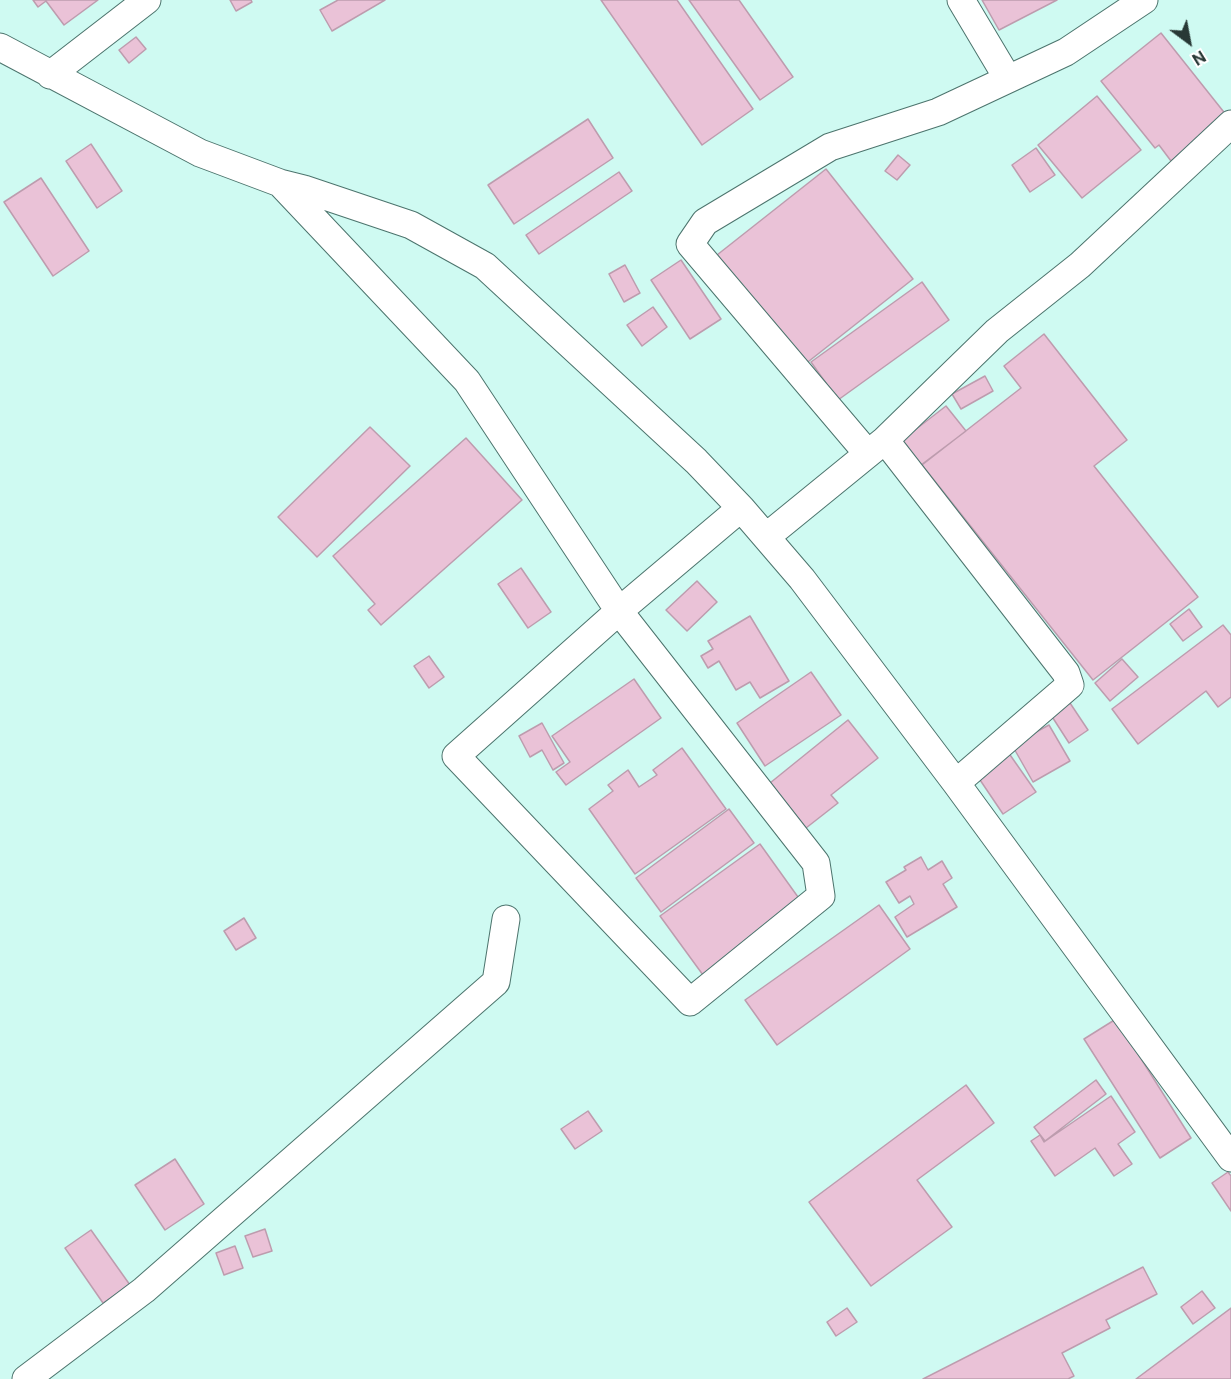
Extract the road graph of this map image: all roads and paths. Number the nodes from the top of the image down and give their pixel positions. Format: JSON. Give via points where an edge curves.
{"nodes":[{"id":1,"x":147,"y":0,"type":"edge"},
{"id":2,"x":961,"y":0,"type":"edge"},
{"id":3,"x":1144,"y":0,"type":"edge"},
{"id":4,"x":0,"y":47,"type":"edge"},
{"id":5,"x":50,"y":75,"type":"junction"},
{"id":6,"x":1008,"y":79,"type":"junction"},
{"id":7,"x":1231,"y":124,"type":"edge"},
{"id":8,"x":280,"y":183,"type":"junction"},
{"id":9,"x":876,"y":447,"type":"junction"},
{"id":10,"x":741,"y":508,"type":"junction"},
{"id":11,"x":765,"y":537,"type":"junction"},
{"id":12,"x":619,"y":610,"type":"junction"},
{"id":13,"x":956,"y":783,"type":"junction"},
{"id":14,"x":506,"y":919,"type":"dead end"},
{"id":15,"x":1231,"y":1158,"type":"edge"},
{"id":16,"x":26,"y":1379,"type":"edge"}],
"edges":[{"from":1,"to":5,"type":"street"},
{"from":2,"to":6,"type":"street"},
{"from":3,"to":6,"type":"street","via":[[1066,52]]},
{"from":4,"to":5,"type":"street"},
{"from":5,"to":8,"type":"street","via":[[200,153]]},
{"from":6,"to":9,"type":"street","via":[[938,112],[830,147],[705,222],[690,244]]},
{"from":7,"to":9,"type":"street","via":[[1080,264],[997,331]]},
{"from":8,"to":10,"type":"street","via":[[411,225],[485,266],[696,461]]},
{"from":8,"to":12,"type":"street","via":[[467,381]]},
{"from":9,"to":11,"type":"street"},
{"from":9,"to":13,"type":"street","via":[[1066,673],[1070,685]]},
{"from":10,"to":11,"type":"street"},
{"from":10,"to":12,"type":"street"},
{"from":11,"to":13,"type":"street","via":[[802,579]]},
{"from":12,"to":12,"type":"street","via":[[456,756],[690,1002],[821,896],[816,863]]},
{"from":13,"to":15,"type":"street"},
{"from":14,"to":16,"type":"street","via":[[496,982],[144,1290]]}]}
